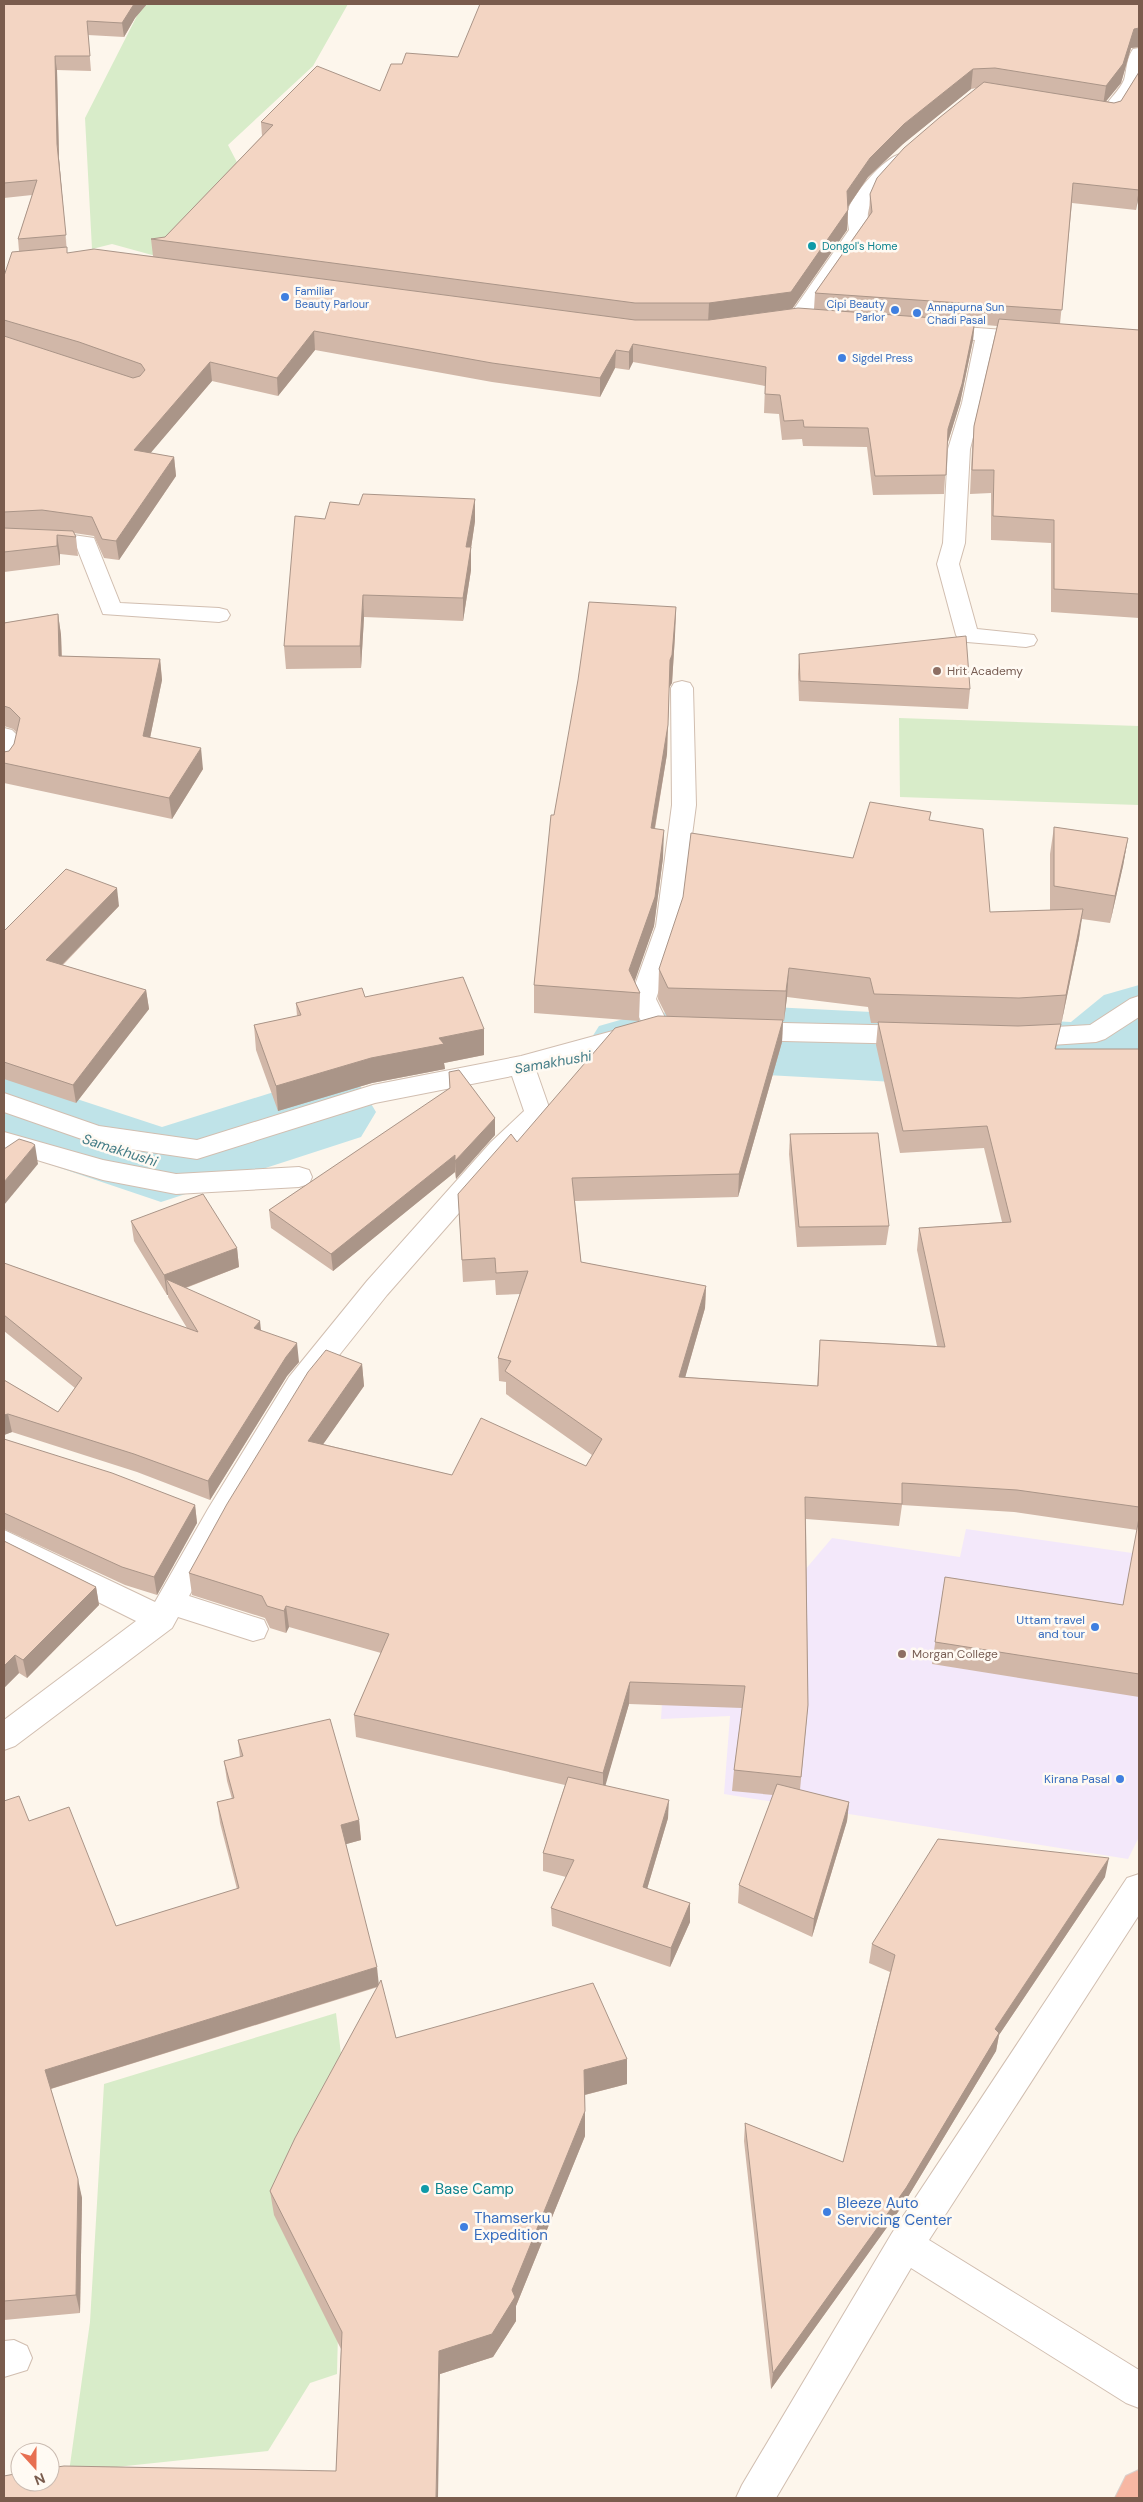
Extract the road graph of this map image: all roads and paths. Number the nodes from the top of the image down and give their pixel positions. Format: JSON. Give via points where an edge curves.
{"nodes":[{"id":1,"x":1139,"y":53,"type":"edge"},
{"id":2,"x":1074,"y":108,"type":"edge"},
{"id":3,"x":912,"y":149,"type":"edge"},
{"id":4,"x":798,"y":320,"type":"edge"},
{"id":5,"x":920,"y":329,"type":"edge"},
{"id":6,"x":986,"y":335,"type":"junction"},
{"id":7,"x":1053,"y":339,"type":"edge"},
{"id":8,"x":4,"y":539,"type":"edge"},
{"id":9,"x":219,"y":615,"type":"dead end"},
{"id":10,"x":1026,"y":640,"type":"dead end"},
{"id":11,"x":682,"y":688,"type":"dead end"},
{"id":12,"x":4,"y":735,"type":"edge"},
{"id":13,"x":4,"y":765,"type":"edge"},
{"id":14,"x":1139,"y":1005,"type":"edge"},
{"id":15,"x":726,"y":1030,"type":"edge"},
{"id":16,"x":935,"y":1036,"type":"edge"},
{"id":17,"x":995,"y":1038,"type":"edge"},
{"id":18,"x":521,"y":1065,"type":"junction"},
{"id":19,"x":4,"y":1102,"type":"edge"},
{"id":20,"x":4,"y":1141,"type":"edge"},
{"id":21,"x":299,"y":1177,"type":"dead end"},
{"id":22,"x":190,"y":1506,"type":"edge"},
{"id":23,"x":218,"y":1517,"type":"junction"},
{"id":24,"x":4,"y":1542,"type":"edge"},
{"id":25,"x":166,"y":1610,"type":"junction"},
{"id":26,"x":253,"y":1629,"type":"dead end"},
{"id":27,"x":4,"y":1738,"type":"edge"},
{"id":28,"x":1139,"y":1888,"type":"edge"},
{"id":29,"x":905,"y":2246,"type":"junction"},
{"id":30,"x":1139,"y":2390,"type":"edge"},
{"id":31,"x":1139,"y":2489,"type":"edge"},
{"id":32,"x":755,"y":2498,"type":"edge"},
{"id":33,"x":1134,"y":2498,"type":"edge"}],
"edges":[{"from":1,"to":2,"type":"street","via":[[1133,80],[1112,114]]},
{"from":3,"to":4,"type":"street","via":[[883,174],[868,193],[856,213],[859,230]]},
{"from":5,"to":6,"type":"street"},
{"from":6,"to":7,"type":"street"},
{"from":6,"to":10,"type":"street","via":[[959,449],[954,543],[948,564],[967,635]]},
{"from":8,"to":9,"type":"street","via":[[45,538],[86,543],[111,609]]},
{"from":11,"to":18,"type":"street","via":[[686,770],[684,805],[668,926],[643,1000],[667,1028]]},
{"from":12,"to":13,"type":"street","via":[[9,739]]},
{"from":14,"to":17,"type":"street","via":[[1096,1033]]},
{"from":15,"to":16,"type":"street"},
{"from":18,"to":19,"type":"street","via":[[373,1094],[197,1150],[96,1135]]},
{"from":18,"to":23,"type":"street","via":[[538,1113],[500,1149],[377,1288],[299,1385]]},
{"from":20,"to":21,"type":"street","via":[[103,1170],[176,1184]]},
{"from":22,"to":23,"type":"street"},
{"from":23,"to":25,"type":"street"},
{"from":24,"to":25,"type":"street"},
{"from":25,"to":26,"type":"street"},
{"from":25,"to":27,"type":"street"},
{"from":28,"to":29,"type":"street"},
{"from":29,"to":30,"type":"street"},
{"from":29,"to":32,"type":"street"},
{"from":31,"to":33,"type":"highway"}]}
